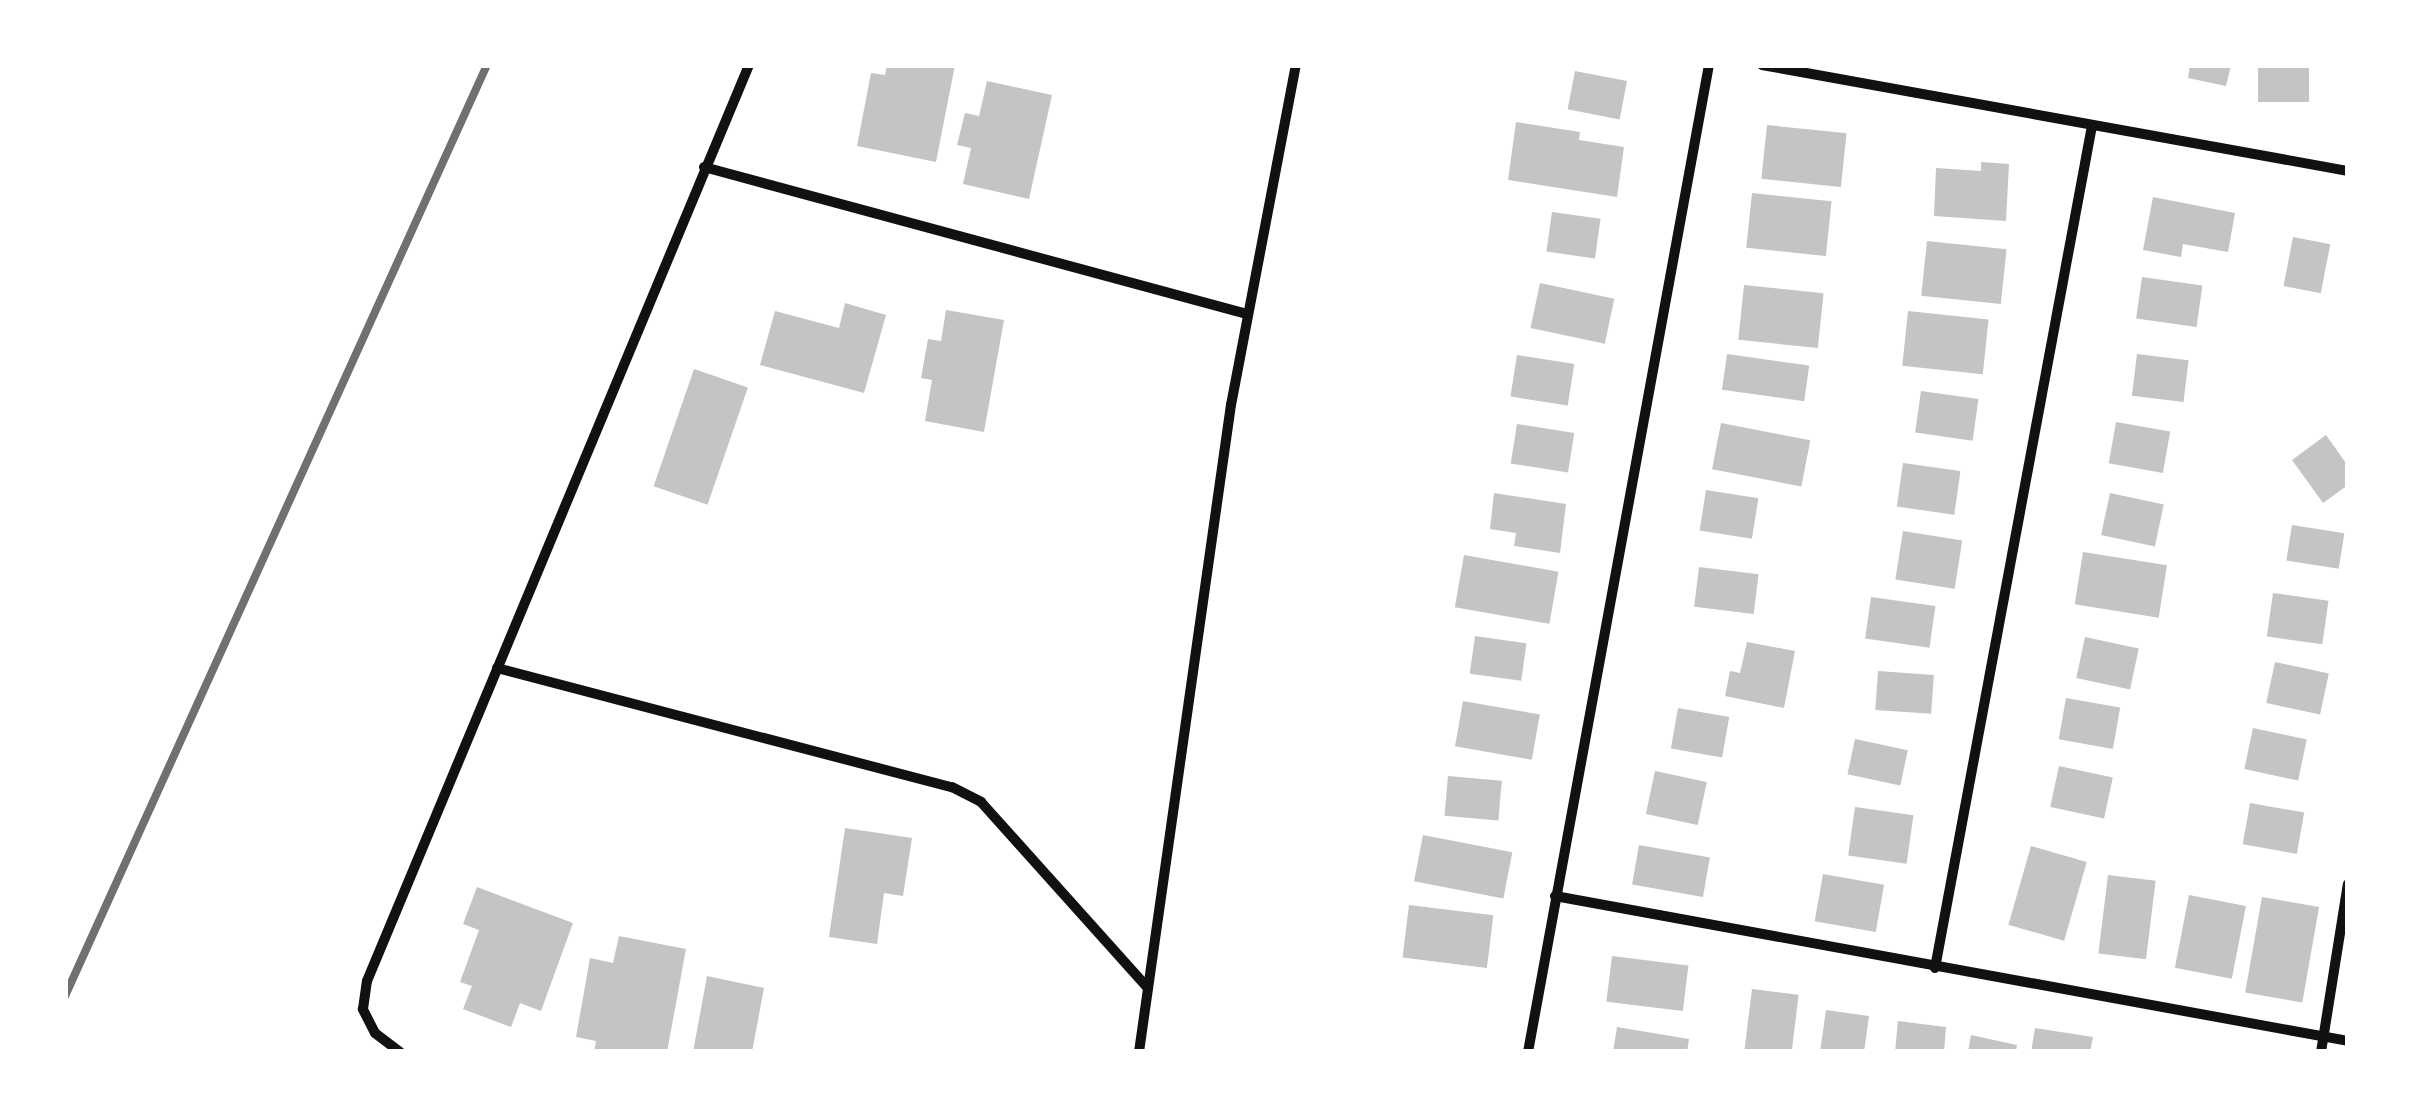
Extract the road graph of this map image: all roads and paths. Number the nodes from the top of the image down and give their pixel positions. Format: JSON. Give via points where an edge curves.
{"nodes":[{"id":1,"x":749,"y":65,"type":"edge"},
{"id":2,"x":1296,"y":65,"type":"edge"},
{"id":3,"x":1709,"y":65,"type":"edge"},
{"id":4,"x":1762,"y":65,"type":"edge"},
{"id":5,"x":2092,"y":126,"type":"junction"},
{"id":6,"x":704,"y":167,"type":"junction"},
{"id":7,"x":2348,"y":171,"type":"edge"},
{"id":8,"x":1248,"y":314,"type":"junction"},
{"id":9,"x":497,"y":668,"type":"junction"},
{"id":10,"x":2348,"y":884,"type":"edge"},
{"id":11,"x":1555,"y":896,"type":"junction"},
{"id":12,"x":1935,"y":968,"type":"junction"},
{"id":13,"x":1148,"y":988,"type":"junction"},
{"id":14,"x":2324,"y":1036,"type":"junction"},
{"id":15,"x":2348,"y":1040,"type":"edge"},
{"id":16,"x":400,"y":1052,"type":"edge"},
{"id":17,"x":1139,"y":1052,"type":"edge"},
{"id":18,"x":1528,"y":1052,"type":"edge"},
{"id":19,"x":2321,"y":1052,"type":"edge"}],
"edges":[{"from":1,"to":6,"type":"street"},
{"from":2,"to":8,"type":"street"},
{"from":3,"to":11,"type":"street"},
{"from":4,"to":5,"type":"street"},
{"from":5,"to":7,"type":"street"},
{"from":5,"to":12,"type":"street"},
{"from":6,"to":8,"type":"street"},
{"from":6,"to":9,"type":"street"},
{"from":8,"to":13,"type":"street"},
{"from":9,"to":13,"type":"street","via":[[966,794],[981,802]]},
{"from":9,"to":16,"type":"street","via":[[367,981],[362,1009],[375,1032]]},
{"from":10,"to":14,"type":"street"},
{"from":11,"to":12,"type":"street"},
{"from":11,"to":18,"type":"street"},
{"from":12,"to":14,"type":"street"},
{"from":13,"to":17,"type":"street"},
{"from":14,"to":15,"type":"street"},
{"from":14,"to":19,"type":"street"}]}
